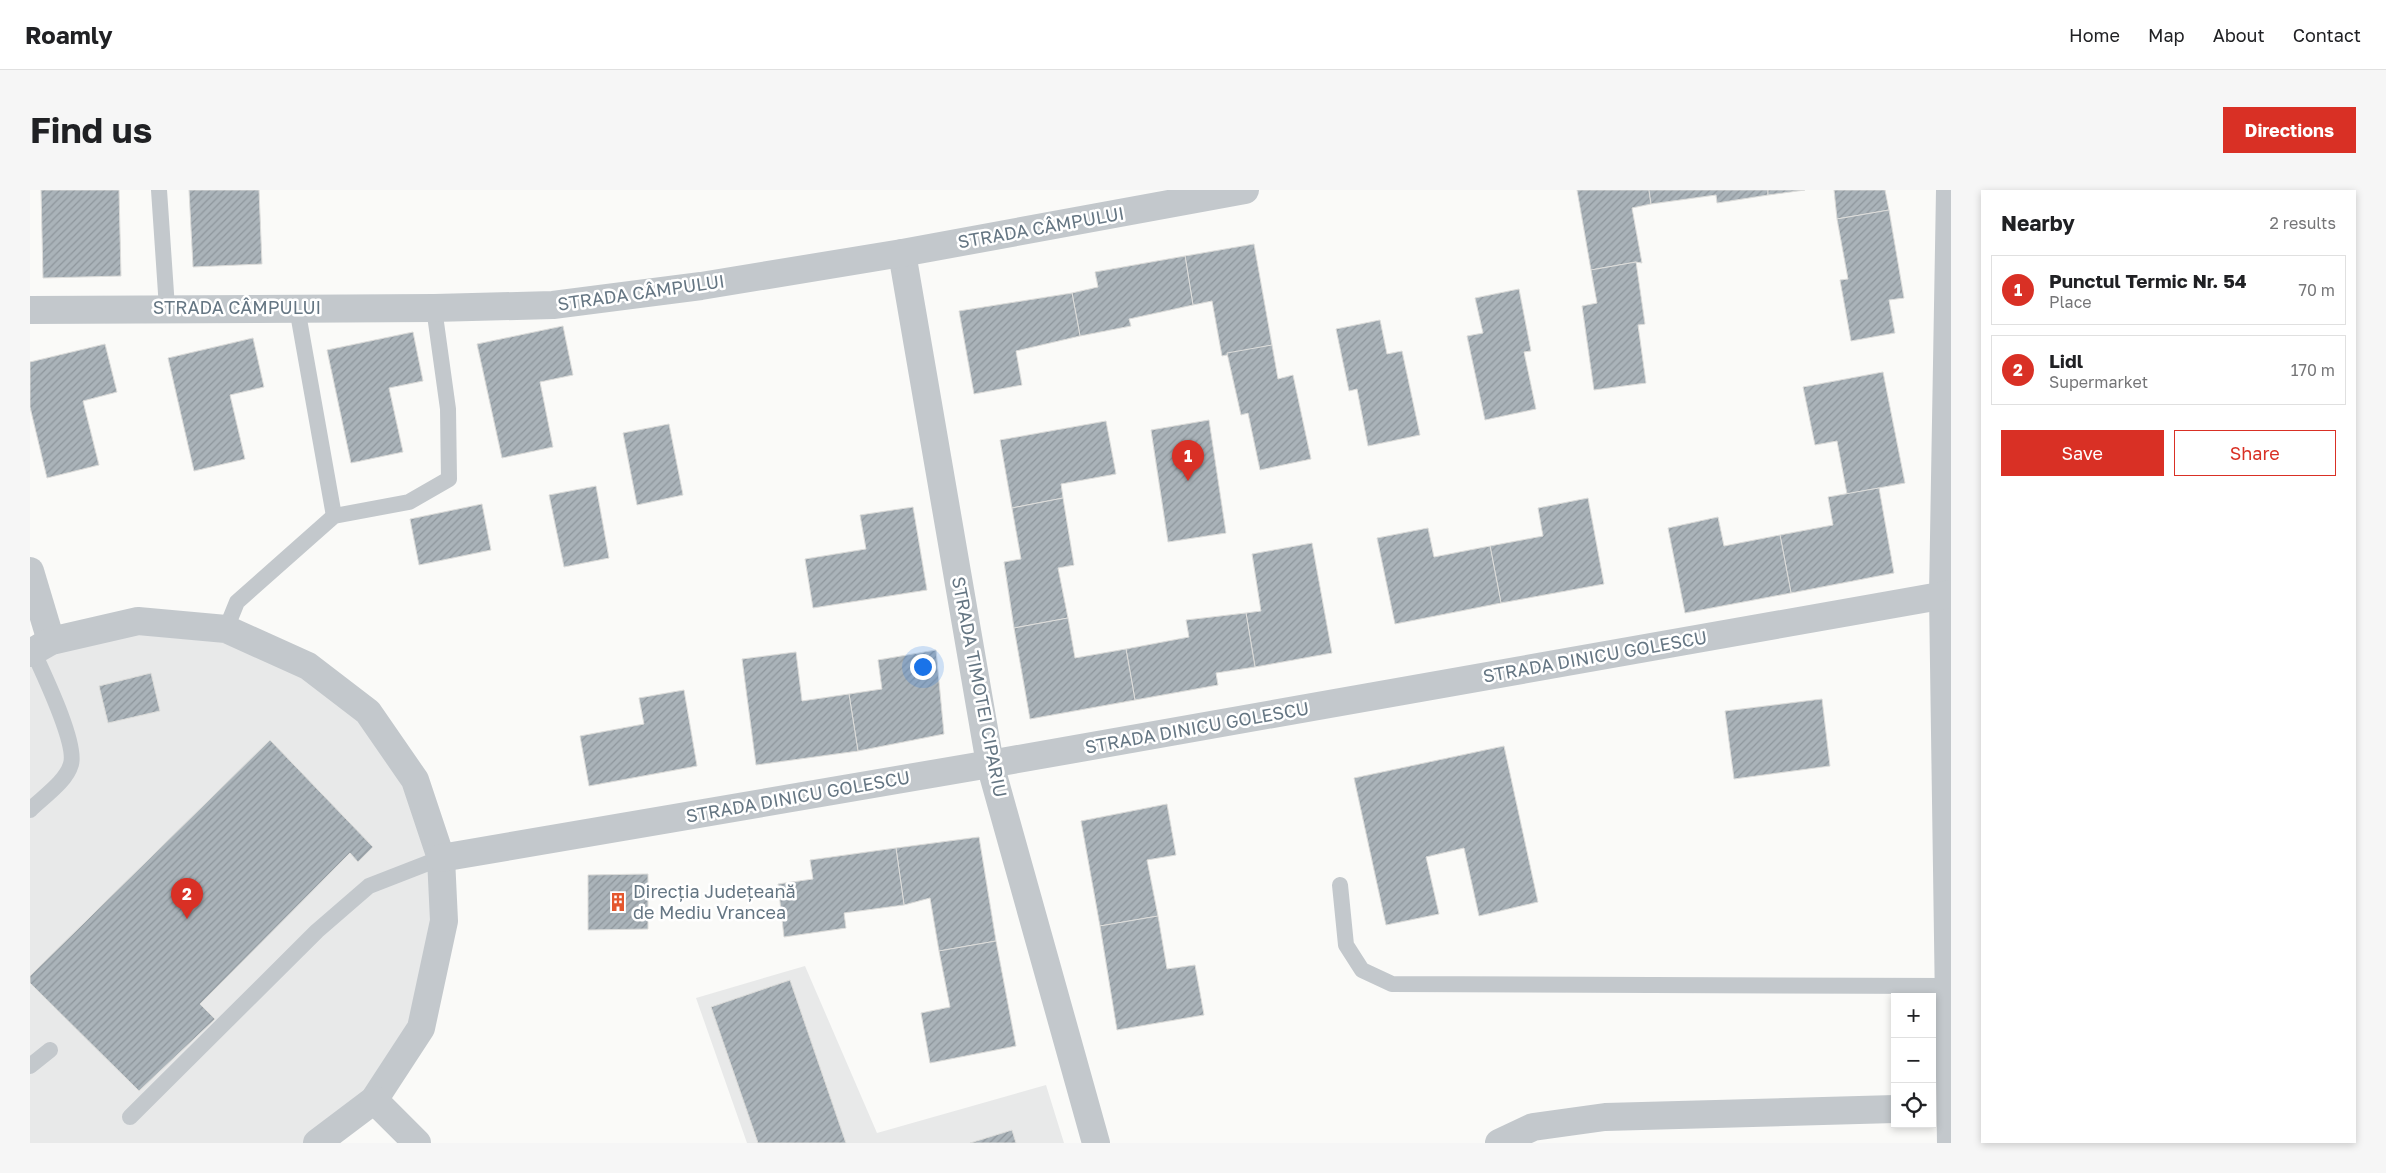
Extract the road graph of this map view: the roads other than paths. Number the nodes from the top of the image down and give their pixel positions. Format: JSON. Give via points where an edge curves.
{"nodes":[{"id":1,"x":158,"y":190,"type":"edge"},
{"id":2,"x":1245,"y":190,"type":"edge"},
{"id":3,"x":1950,"y":190,"type":"edge"},
{"id":4,"x":902,"y":253,"type":"junction"},
{"id":5,"x":167,"y":308,"type":"junction"},
{"id":6,"x":297,"y":308,"type":"junction"},
{"id":7,"x":434,"y":308,"type":"junction"},
{"id":8,"x":30,"y":310,"type":"edge"},
{"id":9,"x":334,"y":516,"type":"junction"},
{"id":10,"x":30,"y":571,"type":"edge"},
{"id":11,"x":1947,"y":594,"type":"edge"},
{"id":12,"x":226,"y":629,"type":"junction"},
{"id":13,"x":38,"y":648,"type":"edge"},
{"id":14,"x":990,"y":764,"type":"junction"},
{"id":15,"x":30,"y":810,"type":"edge"},
{"id":16,"x":442,"y":858,"type":"junction"},
{"id":17,"x":1340,"y":885,"type":"dead end"},
{"id":18,"x":1949,"y":986,"type":"junction"},
{"id":19,"x":50,"y":1050,"type":"dead end"},
{"id":20,"x":30,"y":1066,"type":"edge"},
{"id":21,"x":374,"y":1100,"type":"junction"},
{"id":22,"x":1936,"y":1108,"type":"edge"},
{"id":23,"x":1950,"y":1108,"type":"edge"},
{"id":24,"x":1891,"y":1109,"type":"edge"},
{"id":25,"x":130,"y":1117,"type":"dead end"},
{"id":26,"x":317,"y":1143,"type":"edge"},
{"id":27,"x":417,"y":1143,"type":"edge"},
{"id":28,"x":1096,"y":1143,"type":"edge"},
{"id":29,"x":1499,"y":1143,"type":"edge"},
{"id":30,"x":1951,"y":1143,"type":"edge"}],
"edges":[{"from":1,"to":5,"type":"lane"},
{"from":2,"to":4,"type":"street","name":"STRADA CÂMPULUI"},
{"from":3,"to":11,"type":"street"},
{"from":4,"to":7,"type":"street","name":"STRADA CÂMPULUI","via":[[701,286],[553,305]]},
{"from":4,"to":14,"type":"street","name":"STRADA TIMOTEI CIPARIU"},
{"from":5,"to":6,"type":"street","name":"STRADA CÂMPULUI"},
{"from":5,"to":8,"type":"street","name":"STRADA CÂMPULUI"},
{"from":6,"to":7,"type":"street","name":"STRADA CÂMPULUI"},
{"from":6,"to":9,"type":"lane"},
{"from":7,"to":9,"type":"lane","via":[[448,409],[449,480],[409,502]]},
{"from":9,"to":12,"type":"lane","via":[[237,602]]},
{"from":10,"to":13,"type":"street"},
{"from":11,"to":14,"type":"street","name":"STRADA DINICU GOLESCU"},
{"from":11,"to":18,"type":"street"},
{"from":12,"to":13,"type":"street","via":[[138,622]]},
{"from":12,"to":16,"type":"street","via":[[308,666],[368,712],[415,780]]},
{"from":13,"to":15,"type":"lane","via":[[67,738],[71,763],[65,777]]},
{"from":14,"to":16,"type":"street","name":"STRADA DINICU GOLESCU"},
{"from":14,"to":28,"type":"street","name":"STRADA TIMOTEI CIPARIU"},
{"from":16,"to":21,"type":"street","via":[[444,921],[421,1028]]},
{"from":16,"to":25,"type":"lane","via":[[369,886],[317,931]]},
{"from":17,"to":18,"type":"lane","via":[[1346,945],[1362,970],[1392,984]]},
{"from":18,"to":23,"type":"street"},
{"from":19,"to":20,"type":"lane"},
{"from":21,"to":26,"type":"street"},
{"from":21,"to":27,"type":"street"},
{"from":22,"to":23,"type":"street"},
{"from":23,"to":30,"type":"street"},
{"from":24,"to":29,"type":"street","via":[[1605,1117],[1533,1126]]}]}
